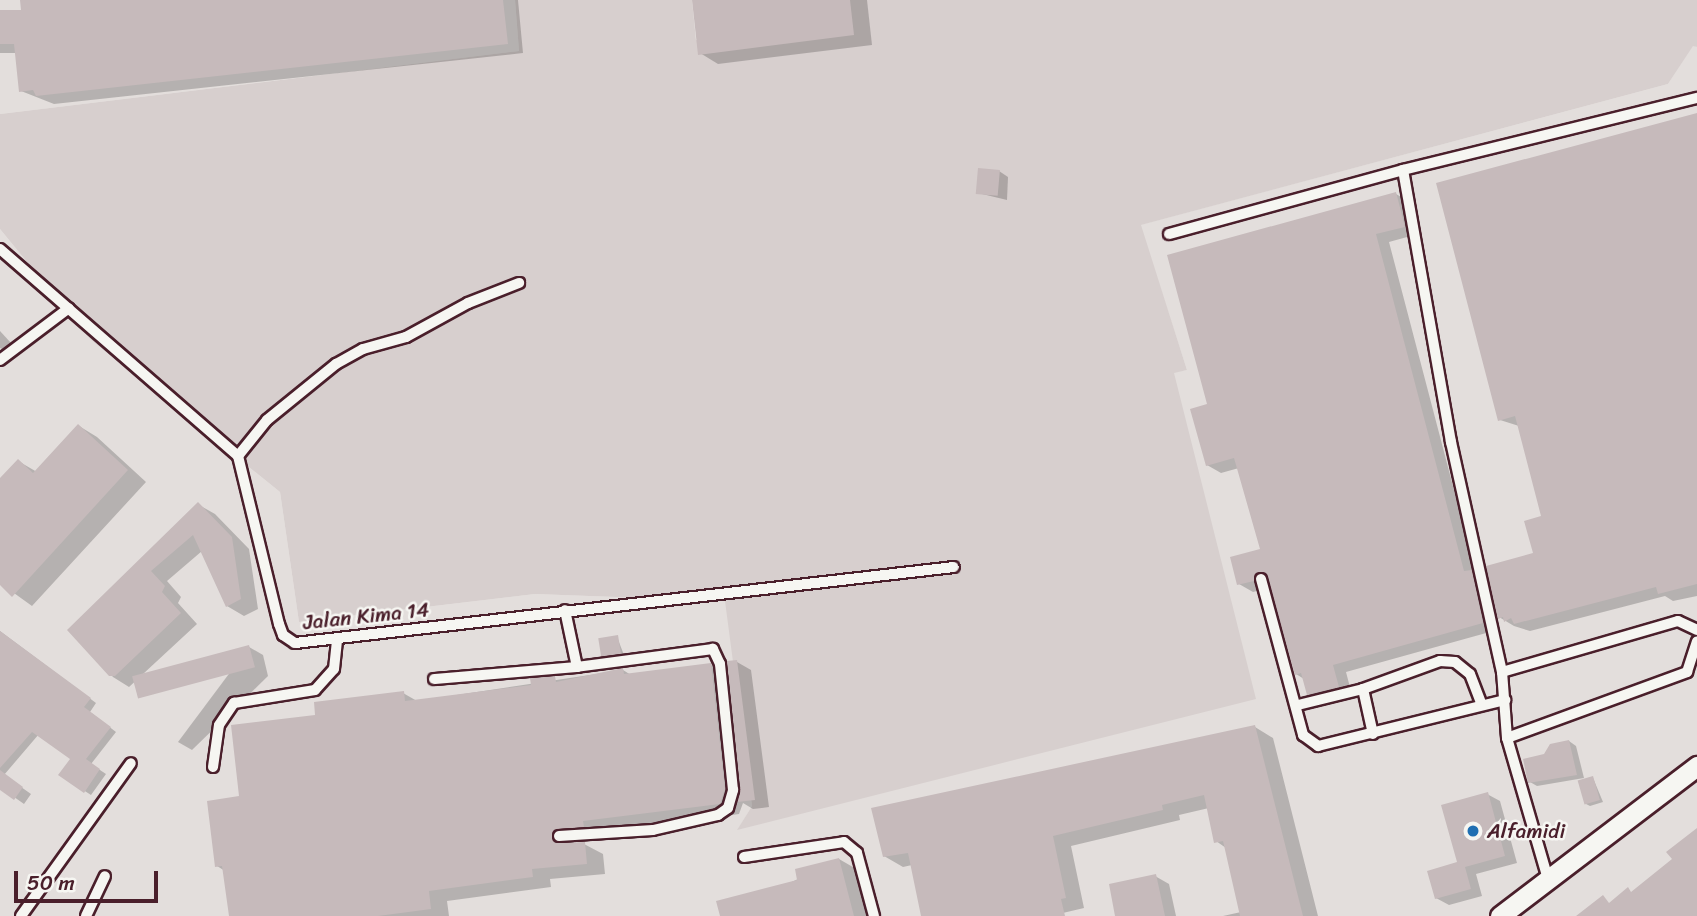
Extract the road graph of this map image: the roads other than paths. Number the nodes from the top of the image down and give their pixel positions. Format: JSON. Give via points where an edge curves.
{"nodes":[{"id":1,"x":1697,"y":97,"type":"edge"},
{"id":2,"x":1404,"y":170,"type":"junction"},
{"id":3,"x":1169,"y":234,"type":"dead end"},
{"id":4,"x":0,"y":249,"type":"edge"},
{"id":5,"x":519,"y":283,"type":"dead end"},
{"id":6,"x":69,"y":308,"type":"junction"},
{"id":7,"x":0,"y":360,"type":"edge"},
{"id":8,"x":238,"y":456,"type":"junction"},
{"id":9,"x":954,"y":567,"type":"dead end"},
{"id":10,"x":1261,"y":579,"type":"dead end"},
{"id":11,"x":565,"y":610,"type":"junction"},
{"id":12,"x":1697,"y":631,"type":"edge"},
{"id":13,"x":337,"y":641,"type":"junction"},
{"id":14,"x":1697,"y":642,"type":"edge"},
{"id":15,"x":577,"y":667,"type":"junction"},
{"id":16,"x":1502,"y":672,"type":"junction"},
{"id":17,"x":434,"y":678,"type":"dead end"},
{"id":18,"x":1363,"y":689,"type":"junction"},
{"id":19,"x":1505,"y":700,"type":"junction"},
{"id":20,"x":1481,"y":703,"type":"junction"},
{"id":21,"x":1298,"y":705,"type":"junction"},
{"id":22,"x":1373,"y":734,"type":"junction"},
{"id":23,"x":1507,"y":738,"type":"junction"},
{"id":24,"x":131,"y":763,"type":"dead end"},
{"id":25,"x":1697,"y":766,"type":"edge"},
{"id":26,"x":213,"y":767,"type":"dead end"},
{"id":27,"x":559,"y":836,"type":"dead end"},
{"id":28,"x":744,"y":857,"type":"dead end"},
{"id":29,"x":105,"y":877,"type":"dead end"},
{"id":30,"x":1548,"y":880,"type":"junction"},
{"id":31,"x":20,"y":916,"type":"edge"},
{"id":32,"x":86,"y":916,"type":"edge"},
{"id":33,"x":874,"y":916,"type":"edge"},
{"id":34,"x":1500,"y":916,"type":"edge"}],
"edges":[{"from":1,"to":2,"type":"lane"},
{"from":2,"to":3,"type":"lane"},
{"from":2,"to":16,"type":"lane","via":[[1451,442]]},
{"from":4,"to":6,"type":"lane"},
{"from":5,"to":8,"type":"lane","via":[[468,303],[406,337],[363,349],[336,365],[267,419]]},
{"from":6,"to":7,"type":"lane"},
{"from":6,"to":8,"type":"lane"},
{"from":8,"to":13,"type":"lane","name":"Jalan Kima 14","via":[[283,635],[295,643]]},
{"from":9,"to":11,"type":"lane","name":"Jalan Kima 14"},
{"from":10,"to":21,"type":"lane"},
{"from":11,"to":13,"type":"lane","name":"Jalan Kima 14"},
{"from":11,"to":15,"type":"lane"},
{"from":12,"to":16,"type":"lane","via":[[1678,621]]},
{"from":13,"to":26,"type":"lane","via":[[334,669],[315,690],[234,703],[219,725]]},
{"from":14,"to":23,"type":"lane","via":[[1687,671]]},
{"from":15,"to":17,"type":"lane"},
{"from":15,"to":27,"type":"lane","via":[[713,649],[720,664],[733,790],[728,808],[718,815],[653,830]]},
{"from":16,"to":19,"type":"lane"},
{"from":18,"to":20,"type":"lane","via":[[1440,661],[1455,662],[1470,674]]},
{"from":18,"to":21,"type":"lane"},
{"from":18,"to":22,"type":"lane"},
{"from":19,"to":20,"type":"lane"},
{"from":19,"to":23,"type":"lane"},
{"from":20,"to":22,"type":"lane"},
{"from":21,"to":22,"type":"lane","via":[[1303,735],[1318,746]]},
{"from":23,"to":30,"type":"lane"},
{"from":24,"to":31,"type":"lane"},
{"from":25,"to":30,"type":"street"},
{"from":28,"to":33,"type":"lane","via":[[844,842],[857,853]]},
{"from":29,"to":32,"type":"lane"},
{"from":30,"to":34,"type":"street"}]}
